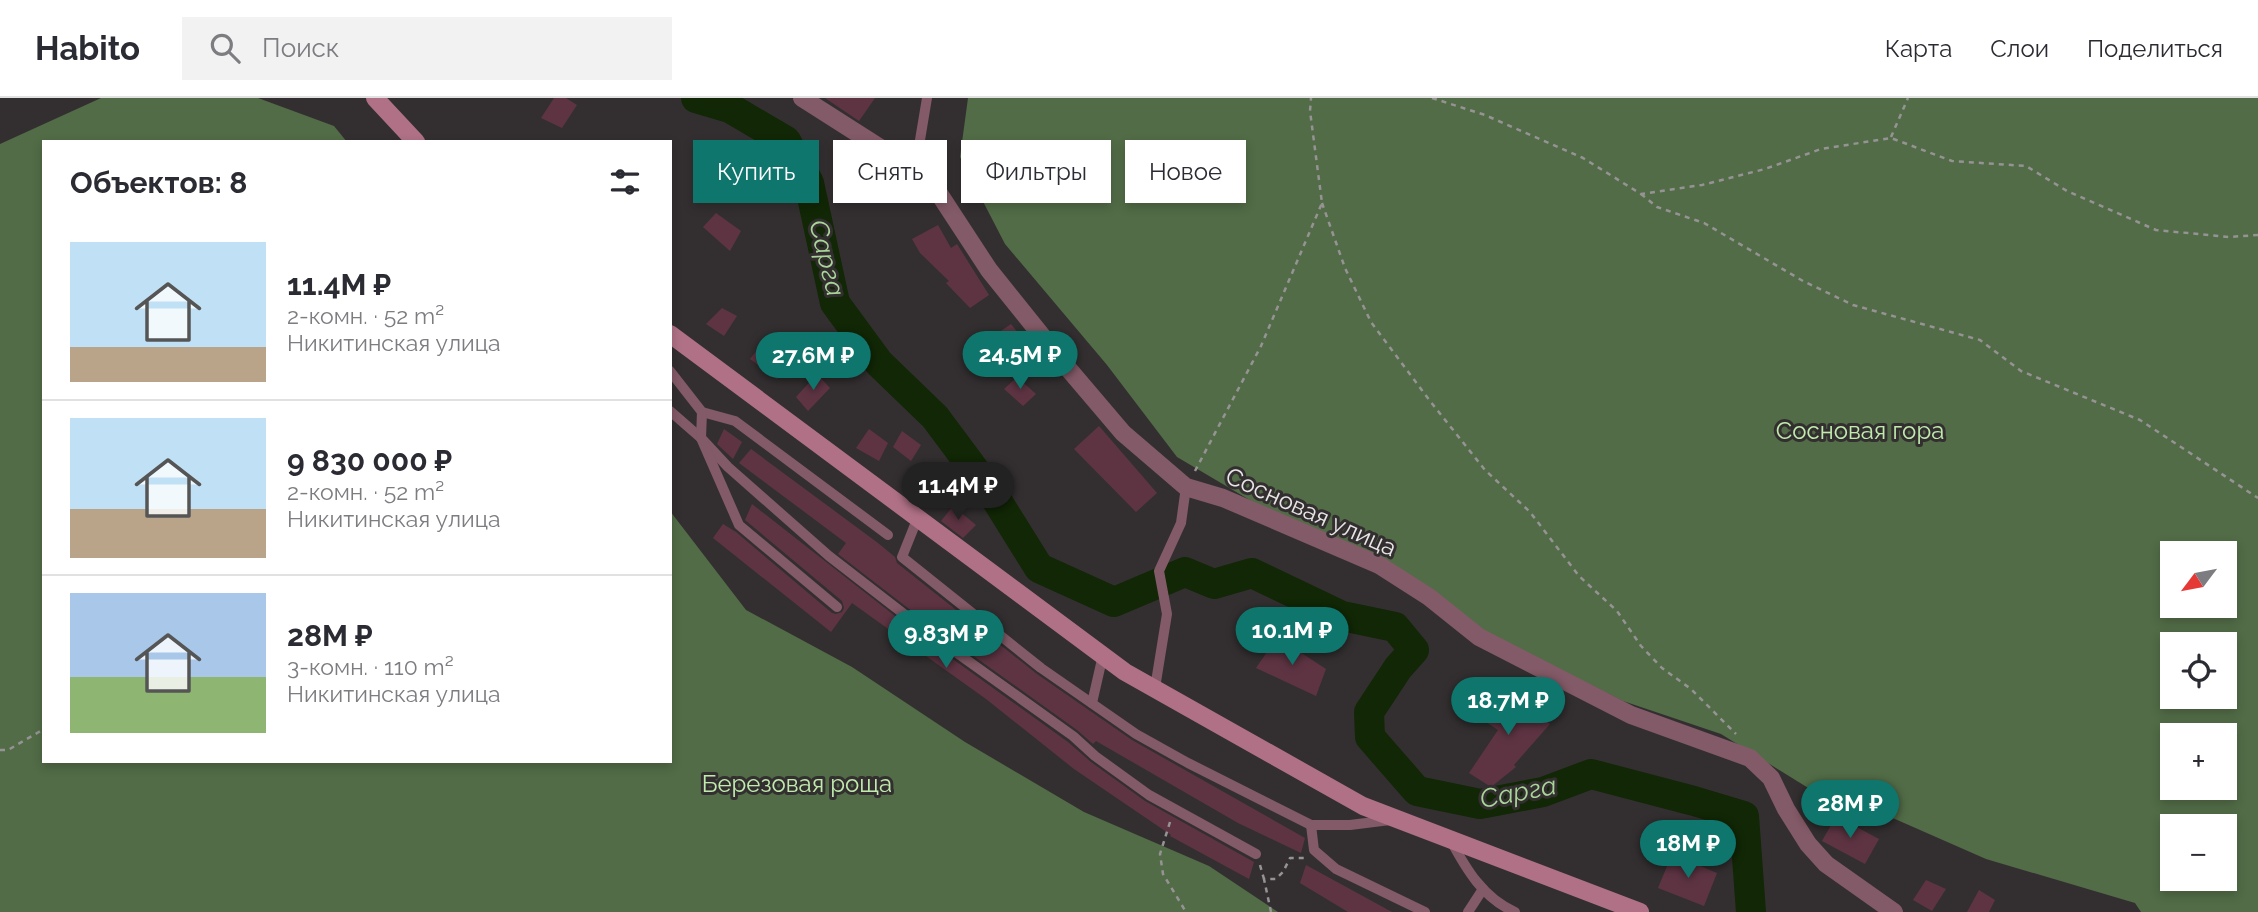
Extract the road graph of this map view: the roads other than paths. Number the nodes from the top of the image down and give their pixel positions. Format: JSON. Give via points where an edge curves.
{"nodes":[{"id":1,"x":375,"y":98,"type":"edge"},
{"id":2,"x":927,"y":98,"type":"edge"},
{"id":3,"x":806,"y":99,"type":"edge"},
{"id":4,"x":414,"y":140,"type":"edge"},
{"id":5,"x":869,"y":140,"type":"edge"},
{"id":6,"x":920,"y":140,"type":"edge"},
{"id":7,"x":945,"y":203,"type":"edge"},
{"id":8,"x":672,"y":335,"type":"edge"},
{"id":9,"x":672,"y":374,"type":"edge"},
{"id":10,"x":702,"y":412,"type":"junction"},
{"id":11,"x":672,"y":413,"type":"edge"},
{"id":12,"x":701,"y":438,"type":"junction"},
{"id":13,"x":1186,"y":487,"type":"junction"},
{"id":14,"x":918,"y":517,"type":"junction"},
{"id":15,"x":888,"y":535,"type":"dead end"},
{"id":16,"x":837,"y":607,"type":"dead end"},
{"id":17,"x":1104,"y":655,"type":"junction"},
{"id":18,"x":1155,"y":688,"type":"junction"},
{"id":19,"x":1092,"y":703,"type":"junction"},
{"id":20,"x":1398,"y":819,"type":"junction"},
{"id":21,"x":1311,"y":825,"type":"junction"},
{"id":22,"x":1450,"y":839,"type":"junction"},
{"id":23,"x":1256,"y":854,"type":"dead end"},
{"id":24,"x":1483,"y":889,"type":"junction"},
{"id":25,"x":1425,"y":912,"type":"edge"},
{"id":26,"x":1468,"y":912,"type":"edge"},
{"id":27,"x":1515,"y":912,"type":"edge"},
{"id":28,"x":1640,"y":912,"type":"edge"},
{"id":29,"x":1894,"y":912,"type":"edge"}],
"edges":[{"from":1,"to":4,"type":"street"},
{"from":2,"to":6,"type":"lane"},
{"from":3,"to":5,"type":"street","name":"Сосновая улица"},
{"from":7,"to":13,"type":"street","name":"Сосновая улица","via":[[989,270],[1066,366],[1123,433]]},
{"from":8,"to":14,"type":"street"},
{"from":9,"to":10,"type":"lane"},
{"from":10,"to":12,"type":"lane"},
{"from":10,"to":15,"type":"lane","via":[[735,421]]},
{"from":11,"to":12,"type":"lane"},
{"from":12,"to":16,"type":"lane","via":[[739,525]]},
{"from":12,"to":23,"type":"lane","via":[[728,467],[850,572],[922,628],[1149,795]]},
{"from":13,"to":18,"type":"lane","name":"Сосновая улица","via":[[1181,523],[1159,571],[1167,614]]},
{"from":13,"to":29,"type":"street","name":"Сосновая улица","via":[[1379,565],[1479,637],[1631,715],[1750,758],[1771,778],[1801,832],[1826,864]]},
{"from":14,"to":17,"type":"street"},
{"from":14,"to":19,"type":"lane","via":[[902,557]]},
{"from":17,"to":18,"type":"street"},
{"from":17,"to":19,"type":"lane"},
{"from":18,"to":20,"type":"street","via":[[1363,806]]},
{"from":19,"to":21,"type":"lane","via":[[1188,763]]},
{"from":20,"to":21,"type":"lane"},
{"from":20,"to":22,"type":"street"},
{"from":21,"to":25,"type":"lane","via":[[1314,850],[1336,869]]},
{"from":22,"to":24,"type":"lane","via":[[1470,876]]},
{"from":22,"to":28,"type":"street"},
{"from":24,"to":26,"type":"lane"},
{"from":24,"to":27,"type":"lane"}]}
